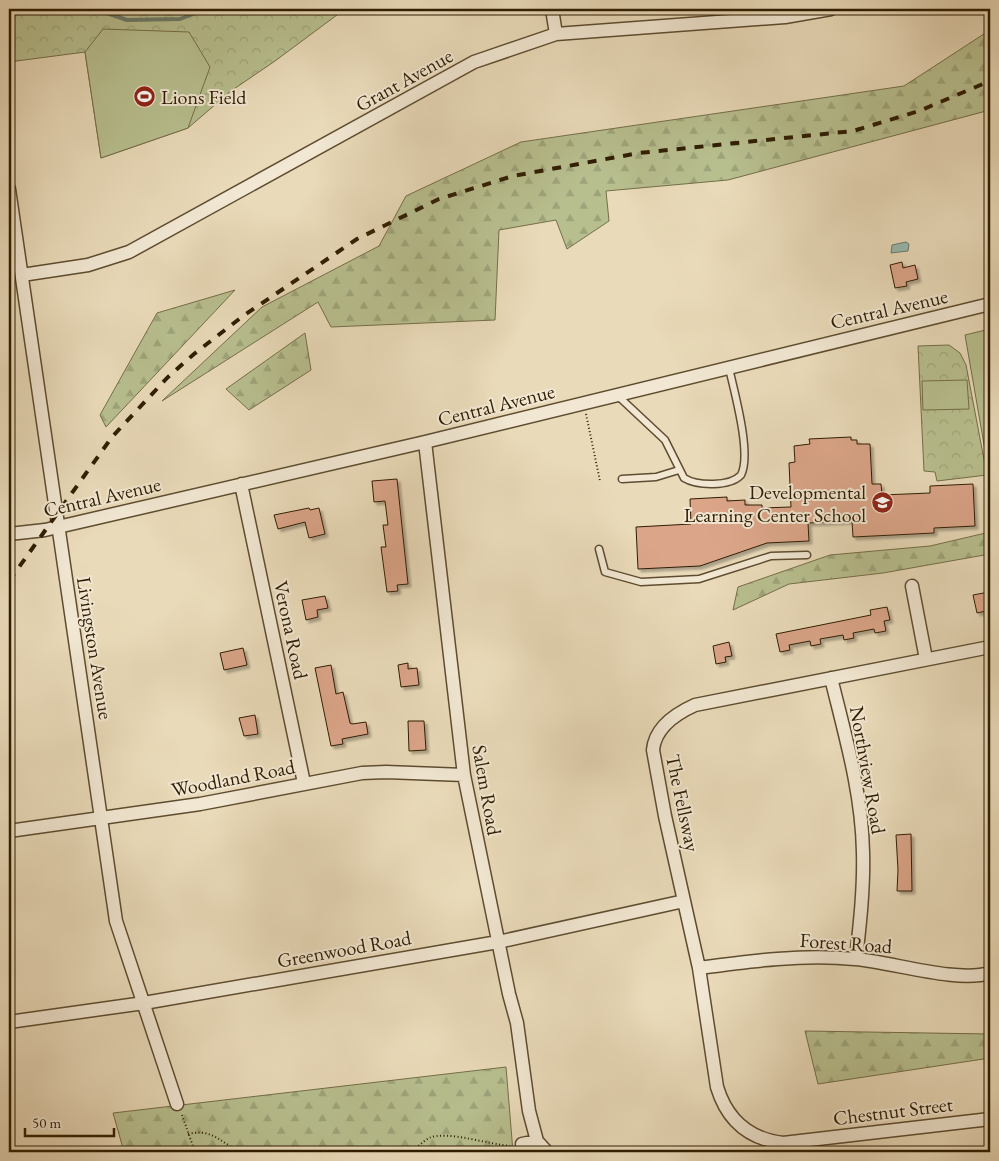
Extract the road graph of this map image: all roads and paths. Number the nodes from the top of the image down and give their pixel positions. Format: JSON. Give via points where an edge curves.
{"nodes":[{"id":1,"x":552,"y":9,"type":"edge"},
{"id":2,"x":831,"y":9,"type":"edge"},
{"id":3,"x":556,"y":34,"type":"junction"},
{"id":4,"x":9,"y":189,"type":"edge"},
{"id":5,"x":22,"y":274,"type":"junction"},
{"id":6,"x":990,"y":304,"type":"edge"},
{"id":7,"x":729,"y":367,"type":"junction"},
{"id":8,"x":617,"y":395,"type":"junction"},
{"id":9,"x":586,"y":414,"type":"dead end"},
{"id":10,"x":425,"y":442,"type":"junction"},
{"id":11,"x":679,"y":470,"type":"junction"},
{"id":12,"x":622,"y":479,"type":"dead end"},
{"id":13,"x":600,"y":480,"type":"dead end"},
{"id":14,"x":241,"y":484,"type":"junction"},
{"id":15,"x":58,"y":527,"type":"junction"},
{"id":16,"x":9,"y":534,"type":"edge"},
{"id":17,"x":599,"y":549,"type":"dead end"},
{"id":18,"x":807,"y":555,"type":"dead end"},
{"id":19,"x":912,"y":586,"type":"dead end"},
{"id":20,"x":990,"y":647,"type":"edge"},
{"id":21,"x":926,"y":659,"type":"junction"},
{"id":22,"x":831,"y":678,"type":"junction"},
{"id":23,"x":464,"y":775,"type":"junction"},
{"id":24,"x":304,"y":783,"type":"junction"},
{"id":25,"x":103,"y":819,"type":"junction"},
{"id":26,"x":9,"y":831,"type":"edge"},
{"id":27,"x":684,"y":901,"type":"junction"},
{"id":28,"x":498,"y":942,"type":"junction"},
{"id":29,"x":856,"y":959,"type":"junction"},
{"id":30,"x":699,"y":968,"type":"junction"},
{"id":31,"x":990,"y":973,"type":"edge"},
{"id":32,"x":144,"y":1004,"type":"junction"},
{"id":33,"x":9,"y":1022,"type":"edge"},
{"id":34,"x":178,"y":1104,"type":"joint"},
{"id":35,"x":990,"y":1118,"type":"edge"},
{"id":36,"x":188,"y":1134,"type":"junction"},
{"id":37,"x":538,"y":1141,"type":"junction"},
{"id":38,"x":800,"y":1141,"type":"joint"},
{"id":39,"x":522,"y":1144,"type":"joint"},
{"id":40,"x":195,"y":1152,"type":"edge"},
{"id":41,"x":245,"y":1152,"type":"edge"},
{"id":42,"x":410,"y":1152,"type":"edge"},
{"id":43,"x":547,"y":1152,"type":"edge"}],
"edges":[{"from":1,"to":3,"type":"street"},
{"from":2,"to":3,"type":"street","name":"Grant Avenue","via":[[785,17]]},
{"from":3,"to":5,"type":"street","name":"Grant Avenue","via":[[474,62],[129,252],[88,265]]},
{"from":4,"to":5,"type":"street","name":"Livingston Avenue"},
{"from":5,"to":15,"type":"street","name":"Livingston Avenue"},
{"from":6,"to":7,"type":"street","name":"Central Avenue"},
{"from":7,"to":8,"type":"street","name":"Central Avenue"},
{"from":7,"to":11,"type":"lane","via":[[744,454],[742,472],[732,481],[699,484],[684,478]]},
{"from":8,"to":10,"type":"street","name":"Central Avenue"},
{"from":8,"to":11,"type":"lane","via":[[665,440]]},
{"from":9,"to":13,"type":"path"},
{"from":10,"to":14,"type":"street","name":"Central Avenue"},
{"from":10,"to":23,"type":"street","name":"Salem Road"},
{"from":11,"to":12,"type":"lane","via":[[656,477]]},
{"from":14,"to":15,"type":"street","name":"Central Avenue"},
{"from":14,"to":24,"type":"street","name":"Verona Road"},
{"from":15,"to":16,"type":"street","name":"Central Avenue"},
{"from":15,"to":25,"type":"street","name":"Livingston Avenue"},
{"from":17,"to":18,"type":"lane","via":[[605,572],[641,582],[699,579],[772,556]]},
{"from":19,"to":21,"type":"street"},
{"from":20,"to":21,"type":"street","name":"The Fellsway"},
{"from":21,"to":22,"type":"street","name":"The Fellsway"},
{"from":22,"to":27,"type":"street","name":"The Fellsway","via":[[695,705],[670,720],[654,739],[655,759]]},
{"from":22,"to":29,"type":"street","name":"Northview Road","via":[[854,774],[863,849],[863,893]]},
{"from":23,"to":24,"type":"street","name":"Woodland Road","via":[[362,773]]},
{"from":23,"to":28,"type":"street","name":"Salem Road"},
{"from":24,"to":25,"type":"street","name":"Woodland Road"},
{"from":25,"to":26,"type":"street","name":"Woodland Road"},
{"from":25,"to":32,"type":"street","name":"Livingston Avenue","via":[[116,920]]},
{"from":27,"to":28,"type":"street","name":"Greenwood Road"},
{"from":27,"to":30,"type":"street","name":"The Fellsway"},
{"from":28,"to":32,"type":"street","name":"Greenwood Road"},
{"from":28,"to":37,"type":"street","name":"Salem Road","via":[[517,1023],[529,1111]]},
{"from":29,"to":30,"type":"street","name":"Forest Road","via":[[789,958]]},
{"from":29,"to":31,"type":"street","name":"Forest Road","via":[[944,973]]},
{"from":30,"to":38,"type":"street","name":"The Fellsway","via":[[718,1087],[728,1113],[755,1136],[783,1143]]},
{"from":32,"to":33,"type":"street","name":"Greenwood Road"},
{"from":32,"to":34,"type":"street","name":"Livingston Avenue"},
{"from":34,"to":36,"type":"path"},
{"from":35,"to":38,"type":"street","name":"Chestnut Street"},
{"from":36,"to":40,"type":"path"},
{"from":36,"to":41,"type":"path","via":[[199,1131],[212,1134]]},
{"from":37,"to":39,"type":"street"},
{"from":37,"to":43,"type":"street"},
{"from":39,"to":42,"type":"path","via":[[509,1146],[486,1140],[437,1136],[427,1139]]}]}
